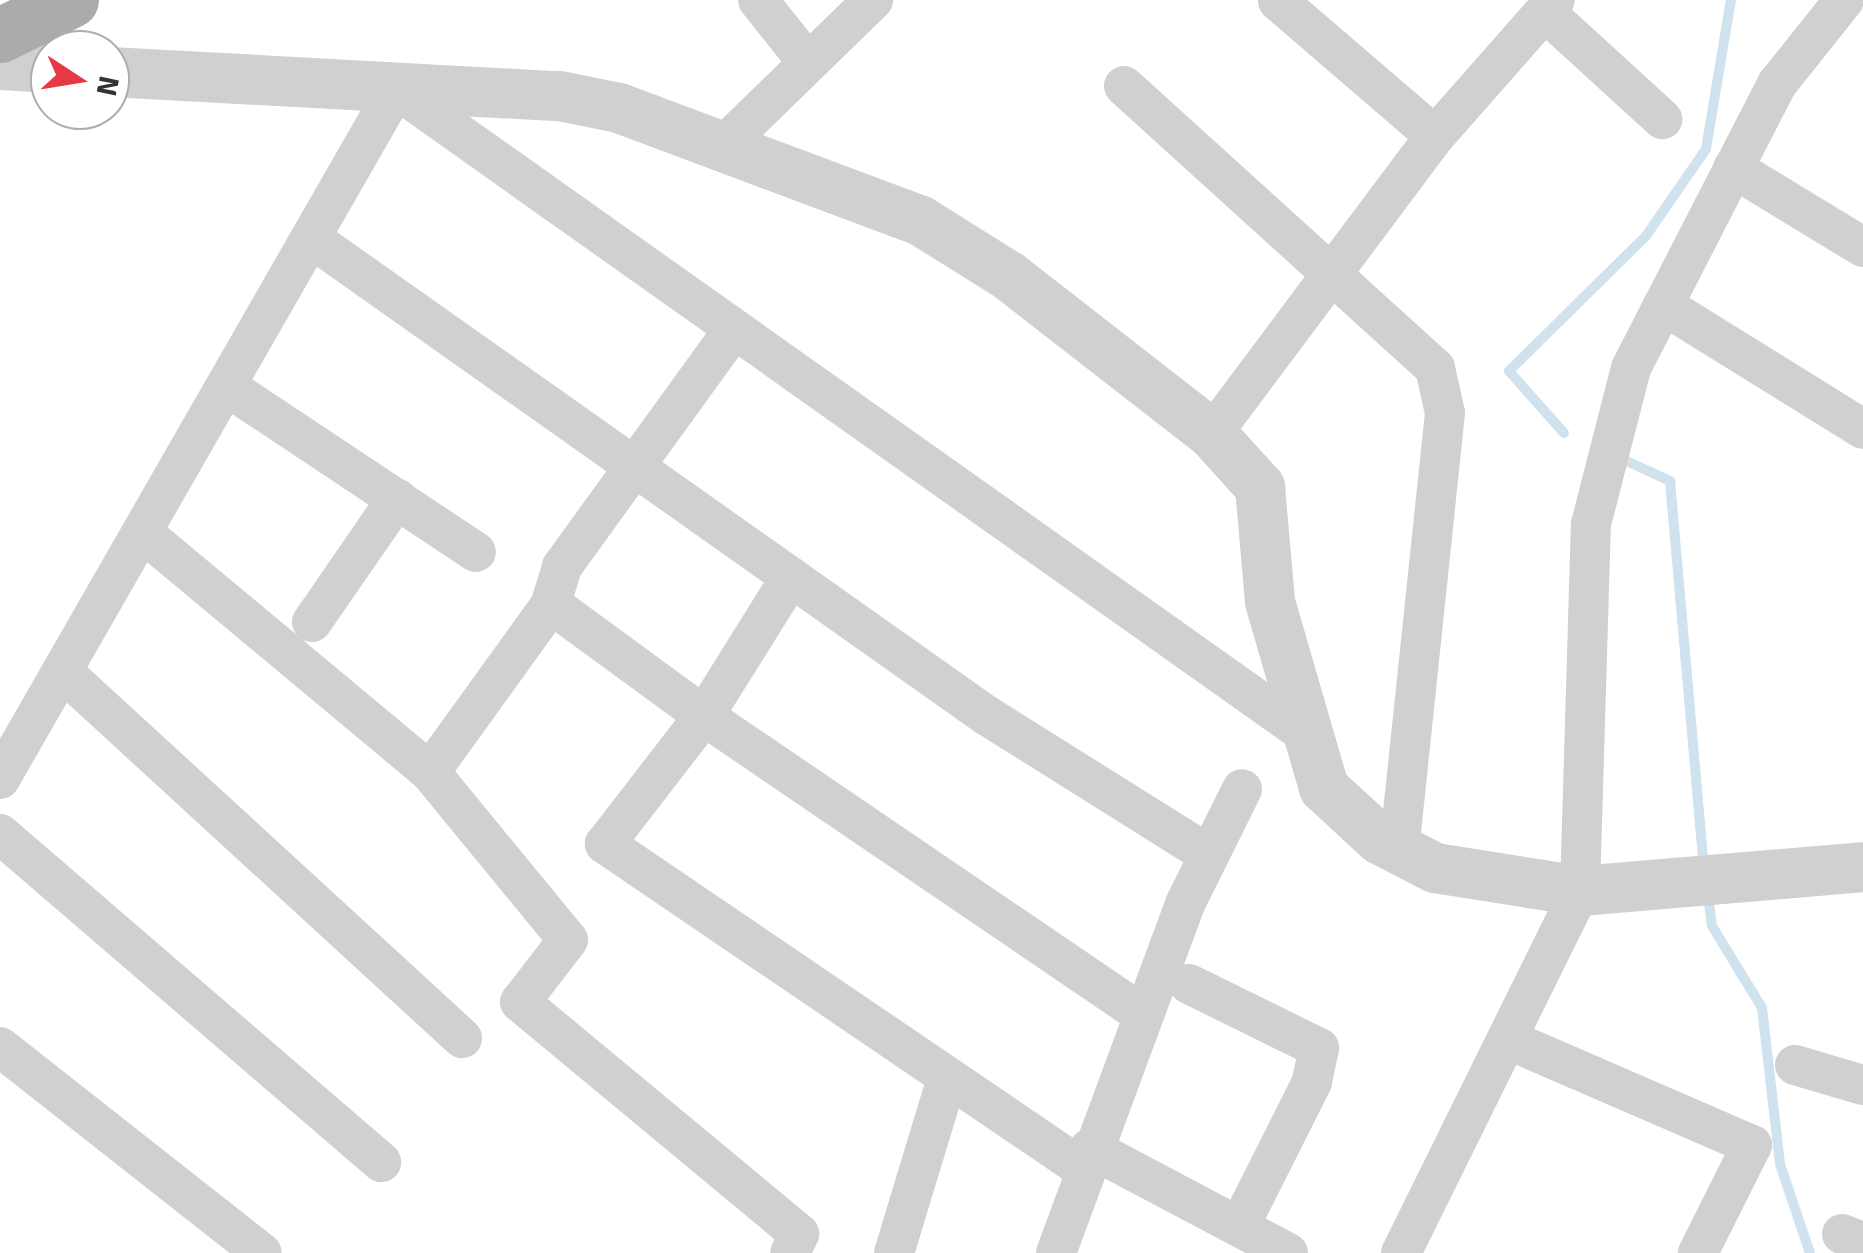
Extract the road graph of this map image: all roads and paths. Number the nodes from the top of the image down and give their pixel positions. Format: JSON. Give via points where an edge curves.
{"nodes":[{"id":1,"x":71,"y":0,"type":"edge"},
{"id":2,"x":758,"y":0,"type":"edge"},
{"id":3,"x":873,"y":0,"type":"edge"},
{"id":4,"x":1844,"y":0,"type":"edge"},
{"id":5,"x":1278,"y":1,"type":"edge"},
{"id":6,"x":1550,"y":6,"type":"edge"},
{"id":7,"x":0,"y":35,"type":"edge"},
{"id":8,"x":808,"y":63,"type":"junction"},
{"id":9,"x":0,"y":65,"type":"edge"},
{"id":10,"x":30,"y":67,"type":"edge"},
{"id":11,"x":130,"y":73,"type":"edge"},
{"id":12,"x":1124,"y":86,"type":"dead end"},
{"id":13,"x":396,"y":90,"type":"junction"},
{"id":14,"x":1662,"y":119,"type":"dead end"},
{"id":15,"x":1435,"y":136,"type":"junction"},
{"id":16,"x":724,"y":145,"type":"junction"},
{"id":17,"x":1734,"y":168,"type":"junction"},
{"id":18,"x":316,"y":242,"type":"junction"},
{"id":19,"x":1863,"y":247,"type":"edge"},
{"id":20,"x":1331,"y":270,"type":"junction"},
{"id":21,"x":1663,"y":305,"type":"junction"},
{"id":22,"x":734,"y":329,"type":"junction"},
{"id":23,"x":226,"y":386,"type":"junction"},
{"id":24,"x":1863,"y":428,"type":"edge"},
{"id":25,"x":1212,"y":434,"type":"junction"},
{"id":26,"x":635,"y":466,"type":"junction"},
{"id":27,"x":397,"y":500,"type":"junction"},
{"id":28,"x":142,"y":532,"type":"junction"},
{"id":29,"x":476,"y":552,"type":"dead end"},
{"id":30,"x":791,"y":577,"type":"junction"},
{"id":31,"x":551,"y":604,"type":"junction"},
{"id":32,"x":312,"y":622,"type":"dead end"},
{"id":33,"x":62,"y":671,"type":"junction"},
{"id":34,"x":704,"y":716,"type":"junction"},
{"id":35,"x":1306,"y":734,"type":"junction"},
{"id":36,"x":430,"y":772,"type":"junction"},
{"id":37,"x":0,"y":779,"type":"edge"},
{"id":38,"x":1242,"y":789,"type":"dead end"},
{"id":39,"x":0,"y":834,"type":"edge"},
{"id":40,"x":1399,"y":849,"type":"junction"},
{"id":41,"x":1210,"y":855,"type":"junction"},
{"id":42,"x":1863,"y":867,"type":"edge"},
{"id":43,"x":1580,"y":892,"type":"junction"},
{"id":44,"x":1190,"y":984,"type":"dead end"},
{"id":45,"x":1142,"y":1014,"type":"junction"},
{"id":46,"x":462,"y":1038,"type":"dead end"},
{"id":47,"x":1508,"y":1039,"type":"junction"},
{"id":48,"x":0,"y":1047,"type":"edge"},
{"id":49,"x":1794,"y":1065,"type":"dead end"},
{"id":50,"x":947,"y":1079,"type":"junction"},
{"id":51,"x":1863,"y":1085,"type":"edge"},
{"id":52,"x":1086,"y":1158,"type":"junction"},
{"id":53,"x":381,"y":1162,"type":"dead end"},
{"id":54,"x":1239,"y":1227,"type":"junction"},
{"id":55,"x":262,"y":1253,"type":"edge"},
{"id":56,"x":790,"y":1253,"type":"edge"},
{"id":57,"x":894,"y":1253,"type":"edge"},
{"id":58,"x":1056,"y":1253,"type":"edge"},
{"id":59,"x":1288,"y":1253,"type":"edge"},
{"id":60,"x":1402,"y":1253,"type":"edge"},
{"id":61,"x":1698,"y":1253,"type":"edge"}],
"edges":[{"from":1,"to":7,"type":"main road"},
{"from":2,"to":8,"type":"street"},
{"from":3,"to":8,"type":"street"},
{"from":4,"to":17,"type":"street","via":[[1776,84]]},
{"from":5,"to":15,"type":"street"},
{"from":6,"to":14,"type":"street"},
{"from":6,"to":15,"type":"street"},
{"from":8,"to":16,"type":"street"},
{"from":9,"to":10,"type":"street"},
{"from":11,"to":13,"type":"street"},
{"from":12,"to":20,"type":"street"},
{"from":13,"to":16,"type":"street","via":[[560,96]]},
{"from":13,"to":18,"type":"street"},
{"from":13,"to":22,"type":"street"},
{"from":15,"to":20,"type":"street"},
{"from":16,"to":25,"type":"street","via":[[921,221]]},
{"from":17,"to":19,"type":"street"},
{"from":17,"to":21,"type":"street"},
{"from":18,"to":23,"type":"street"},
{"from":18,"to":26,"type":"street"},
{"from":20,"to":25,"type":"street"},
{"from":20,"to":40,"type":"street","via":[[1435,368],[1445,413]]},
{"from":21,"to":24,"type":"street"},
{"from":21,"to":43,"type":"street","via":[[1630,368],[1590,524]]},
{"from":22,"to":26,"type":"street"},
{"from":22,"to":35,"type":"street"},
{"from":23,"to":27,"type":"street"},
{"from":23,"to":28,"type":"street"},
{"from":25,"to":35,"type":"street","via":[[1260,486],[1270,602]]},
{"from":26,"to":30,"type":"street"},
{"from":26,"to":31,"type":"street","via":[[562,567]]},
{"from":27,"to":29,"type":"street"},
{"from":27,"to":32,"type":"street"},
{"from":28,"to":33,"type":"street"},
{"from":28,"to":36,"type":"street"},
{"from":30,"to":34,"type":"street"},
{"from":30,"to":41,"type":"street","via":[[986,715]]},
{"from":31,"to":34,"type":"street"},
{"from":31,"to":36,"type":"street"},
{"from":33,"to":37,"type":"street"},
{"from":33,"to":46,"type":"street"},
{"from":34,"to":45,"type":"street"},
{"from":34,"to":50,"type":"street","via":[[605,844]]},
{"from":35,"to":40,"type":"street","via":[[1324,788]]},
{"from":36,"to":56,"type":"street","via":[[568,940],[520,1002],[799,1234]]},
{"from":38,"to":41,"type":"street"},
{"from":39,"to":53,"type":"street"},
{"from":40,"to":43,"type":"street","via":[[1435,868]]},
{"from":41,"to":45,"type":"street"},
{"from":42,"to":43,"type":"street"},
{"from":43,"to":47,"type":"street"},
{"from":44,"to":54,"type":"street","via":[[1319,1048],[1318,1068]]},
{"from":45,"to":52,"type":"street"},
{"from":47,"to":60,"type":"street"},
{"from":47,"to":61,"type":"street","via":[[1752,1146]]},
{"from":48,"to":55,"type":"street"},
{"from":49,"to":51,"type":"street"},
{"from":50,"to":52,"type":"street"},
{"from":50,"to":57,"type":"street"},
{"from":52,"to":54,"type":"street"},
{"from":52,"to":58,"type":"street"},
{"from":54,"to":59,"type":"street"}]}
